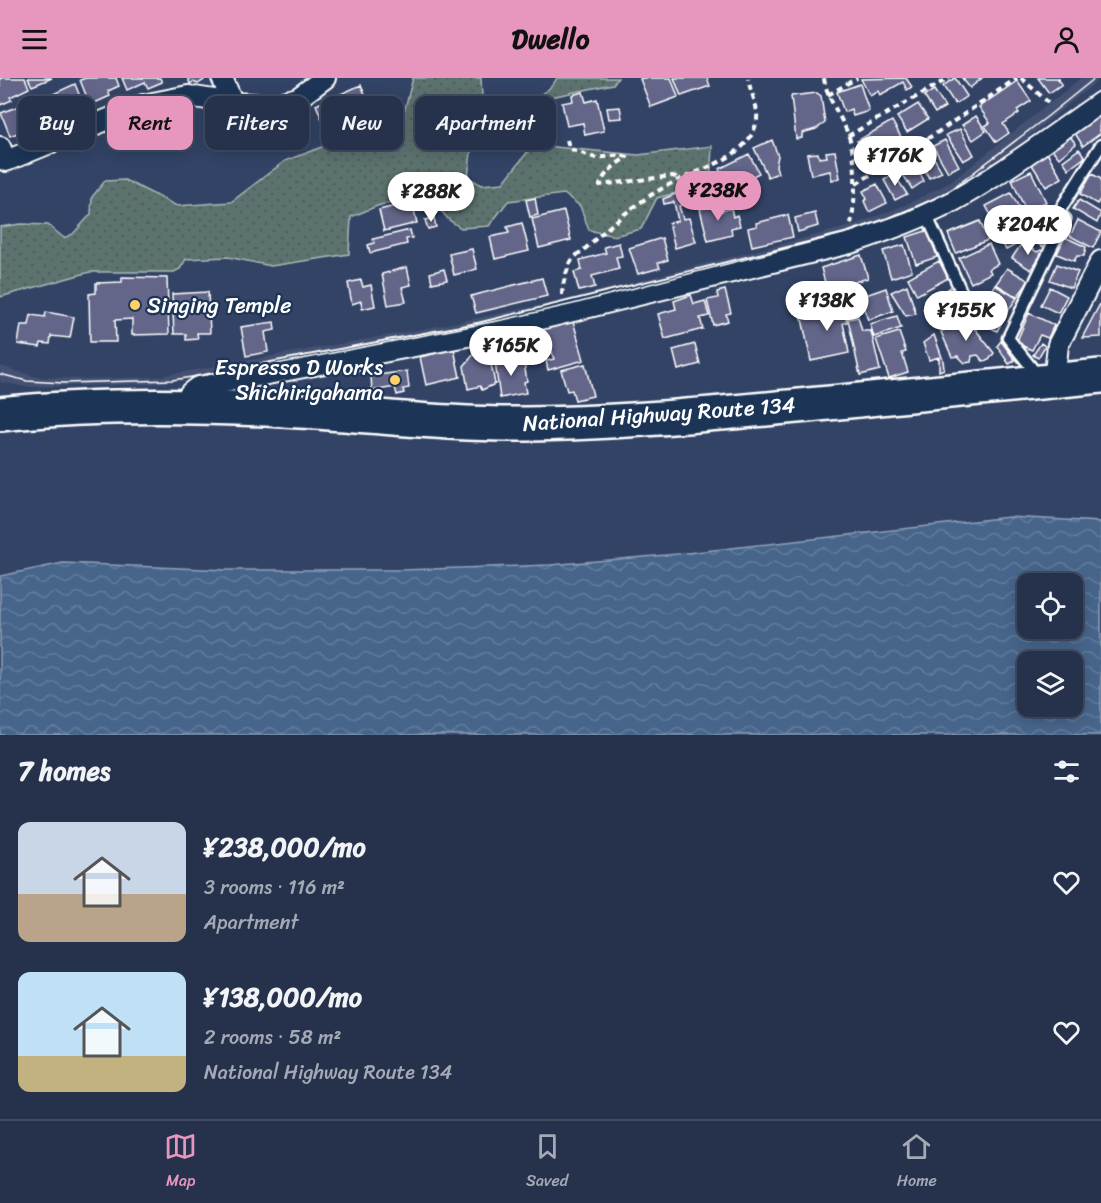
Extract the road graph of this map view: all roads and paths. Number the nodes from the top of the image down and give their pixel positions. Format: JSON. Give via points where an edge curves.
{"nodes":[{"id":1,"x":222,"y":78,"type":"edge"},
{"id":2,"x":325,"y":78,"type":"edge"},
{"id":3,"x":748,"y":78,"type":"edge"},
{"id":4,"x":824,"y":78,"type":"edge"},
{"id":5,"x":857,"y":78,"type":"edge"},
{"id":6,"x":949,"y":78,"type":"edge"},
{"id":7,"x":1019,"y":78,"type":"edge"},
{"id":8,"x":828,"y":95,"type":"junction"},
{"id":9,"x":230,"y":96,"type":"edge"},
{"id":10,"x":301,"y":96,"type":"edge"},
{"id":11,"x":205,"y":99,"type":"edge"},
{"id":12,"x":1048,"y":102,"type":"dead end"},
{"id":13,"x":1101,"y":102,"type":"edge"},
{"id":14,"x":848,"y":136,"type":"junction"},
{"id":15,"x":567,"y":140,"type":"dead end"},
{"id":16,"x":1101,"y":145,"type":"edge"},
{"id":17,"x":0,"y":147,"type":"edge"},
{"id":18,"x":678,"y":180,"type":"junction"},
{"id":19,"x":856,"y":184,"type":"junction"},
{"id":20,"x":926,"y":214,"type":"junction"},
{"id":21,"x":850,"y":243,"type":"junction"},
{"id":22,"x":1101,"y":261,"type":"edge"},
{"id":23,"x":966,"y":302,"type":"dead end"},
{"id":24,"x":561,"y":315,"type":"junction"},
{"id":25,"x":1101,"y":376,"type":"edge"},
{"id":26,"x":1046,"y":382,"type":"junction"},
{"id":27,"x":188,"y":408,"type":"junction"},
{"id":28,"x":0,"y":414,"type":"edge"}],
"edges":[{"from":1,"to":9,"type":"street"},
{"from":2,"to":10,"type":"street"},
{"from":3,"to":18,"type":"path","via":[[758,120],[747,142],[715,164]]},
{"from":4,"to":8,"type":"path"},
{"from":5,"to":8,"type":"path"},
{"from":6,"to":14,"type":"path"},
{"from":7,"to":12,"type":"path"},
{"from":7,"to":19,"type":"path"},
{"from":8,"to":14,"type":"path"},
{"from":11,"to":17,"type":"street","via":[[188,96],[143,105],[6,161]]},
{"from":13,"to":20,"type":"street","via":[[1027,153]]},
{"from":14,"to":19,"type":"path"},
{"from":15,"to":18,"type":"path","via":[[573,150],[596,158],[627,157],[610,170],[600,185],[672,176]]},
{"from":16,"to":26,"type":"lane","via":[[1058,213],[1065,219],[1008,338]]},
{"from":18,"to":24,"type":"path","via":[[605,230],[572,260],[562,289]]},
{"from":19,"to":21,"type":"path"},
{"from":20,"to":21,"type":"street"},
{"from":20,"to":23,"type":"lane"},
{"from":21,"to":24,"type":"street"},
{"from":22,"to":26,"type":"street","via":[[1058,345]]},
{"from":24,"to":27,"type":"street","via":[[198,387],[190,393]]},
{"from":25,"to":26,"type":"highway","name":"National Highway Route 134"},
{"from":26,"to":27,"type":"highway","name":"National Highway Route 134","via":[[602,422],[444,422],[282,410]]},
{"from":27,"to":28,"type":"highway","name":"National Highway Route 134"}]}
